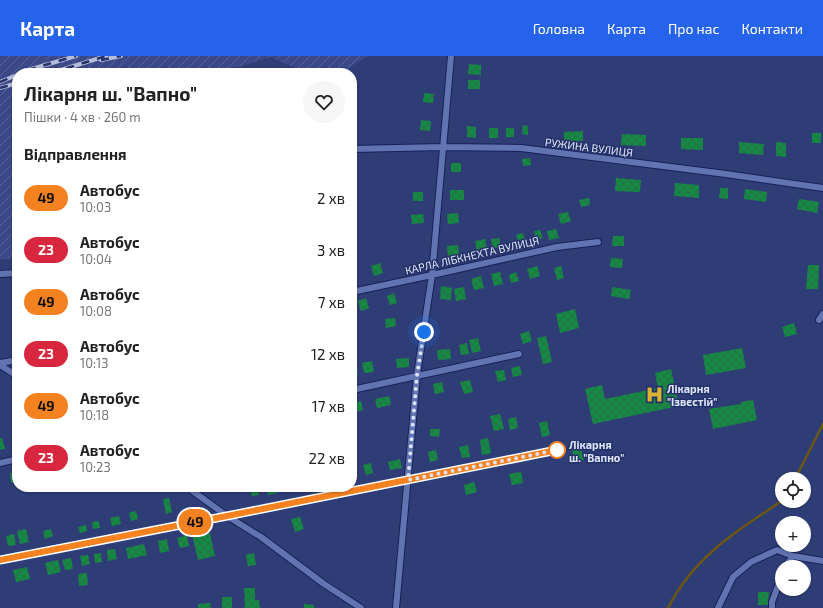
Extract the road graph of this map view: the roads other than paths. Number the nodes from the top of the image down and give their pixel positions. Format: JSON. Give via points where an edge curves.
{"nodes":[{"id":1,"x":451,"y":56,"type":"edge"},
{"id":2,"x":443,"y":147,"type":"junction"},
{"id":3,"x":357,"y":149,"type":"edge"},
{"id":4,"x":823,"y":188,"type":"edge"},
{"id":5,"x":598,"y":242,"type":"dead end"},
{"id":6,"x":12,"y":273,"type":"edge"},
{"id":7,"x":0,"y":274,"type":"edge"},
{"id":8,"x":432,"y":275,"type":"junction"},
{"id":9,"x":357,"y":291,"type":"edge"},
{"id":10,"x":519,"y":354,"type":"dead end"},
{"id":11,"x":12,"y":361,"type":"edge"},
{"id":12,"x":0,"y":364,"type":"edge"},
{"id":13,"x":12,"y":372,"type":"edge"},
{"id":14,"x":417,"y":375,"type":"junction"},
{"id":15,"x":357,"y":389,"type":"edge"},
{"id":16,"x":557,"y":450,"type":"dead end"},
{"id":17,"x":12,"y":460,"type":"edge"},
{"id":18,"x":0,"y":463,"type":"edge"},
{"id":19,"x":408,"y":480,"type":"junction"},
{"id":20,"x":357,"y":490,"type":"edge"},
{"id":21,"x":193,"y":492,"type":"edge"},
{"id":22,"x":348,"y":492,"type":"edge"},
{"id":23,"x":227,"y":516,"type":"junction"},
{"id":24,"x":793,"y":556,"type":"junction"},
{"id":25,"x":0,"y":560,"type":"edge"},
{"id":26,"x":790,"y":560,"type":"edge"},
{"id":27,"x":823,"y":561,"type":"edge"},
{"id":28,"x":775,"y":594,"type":"edge"},
{"id":29,"x":361,"y":608,"type":"edge"},
{"id":30,"x":396,"y":608,"type":"edge"},
{"id":31,"x":718,"y":608,"type":"edge"},
{"id":32,"x":772,"y":608,"type":"edge"}],
"edges":[{"from":1,"to":2,"type":"street"},
{"from":2,"to":3,"type":"street","name":"РУЖИНА ВУЛИЦЯ"},
{"from":2,"to":4,"type":"street","name":"РУЖИНА ВУЛИЦЯ","via":[[520,148]]},
{"from":2,"to":8,"type":"street"},
{"from":5,"to":8,"type":"street","name":"КАРЛА ЛІБКНЕХТА ВУЛИЦЯ","via":[[557,247]]},
{"from":6,"to":7,"type":"street"},
{"from":8,"to":9,"type":"street","name":"КАРЛА ЛІБКНЕХТА ВУЛИЦЯ"},
{"from":8,"to":14,"type":"street"},
{"from":10,"to":14,"type":"street"},
{"from":11,"to":12,"type":"street"},
{"from":12,"to":13,"type":"street"},
{"from":14,"to":15,"type":"street"},
{"from":14,"to":19,"type":"street"},
{"from":16,"to":19,"type":"street"},
{"from":17,"to":18,"type":"street"},
{"from":19,"to":20,"type":"street"},
{"from":19,"to":30,"type":"street"},
{"from":21,"to":23,"type":"street"},
{"from":22,"to":23,"type":"street"},
{"from":23,"to":25,"type":"street"},
{"from":23,"to":29,"type":"street"},
{"from":24,"to":26,"type":"street"},
{"from":24,"to":27,"type":"street"},
{"from":24,"to":31,"type":"street","via":[[777,550],[751,562],[733,577]]},
{"from":28,"to":32,"type":"street"}]}
